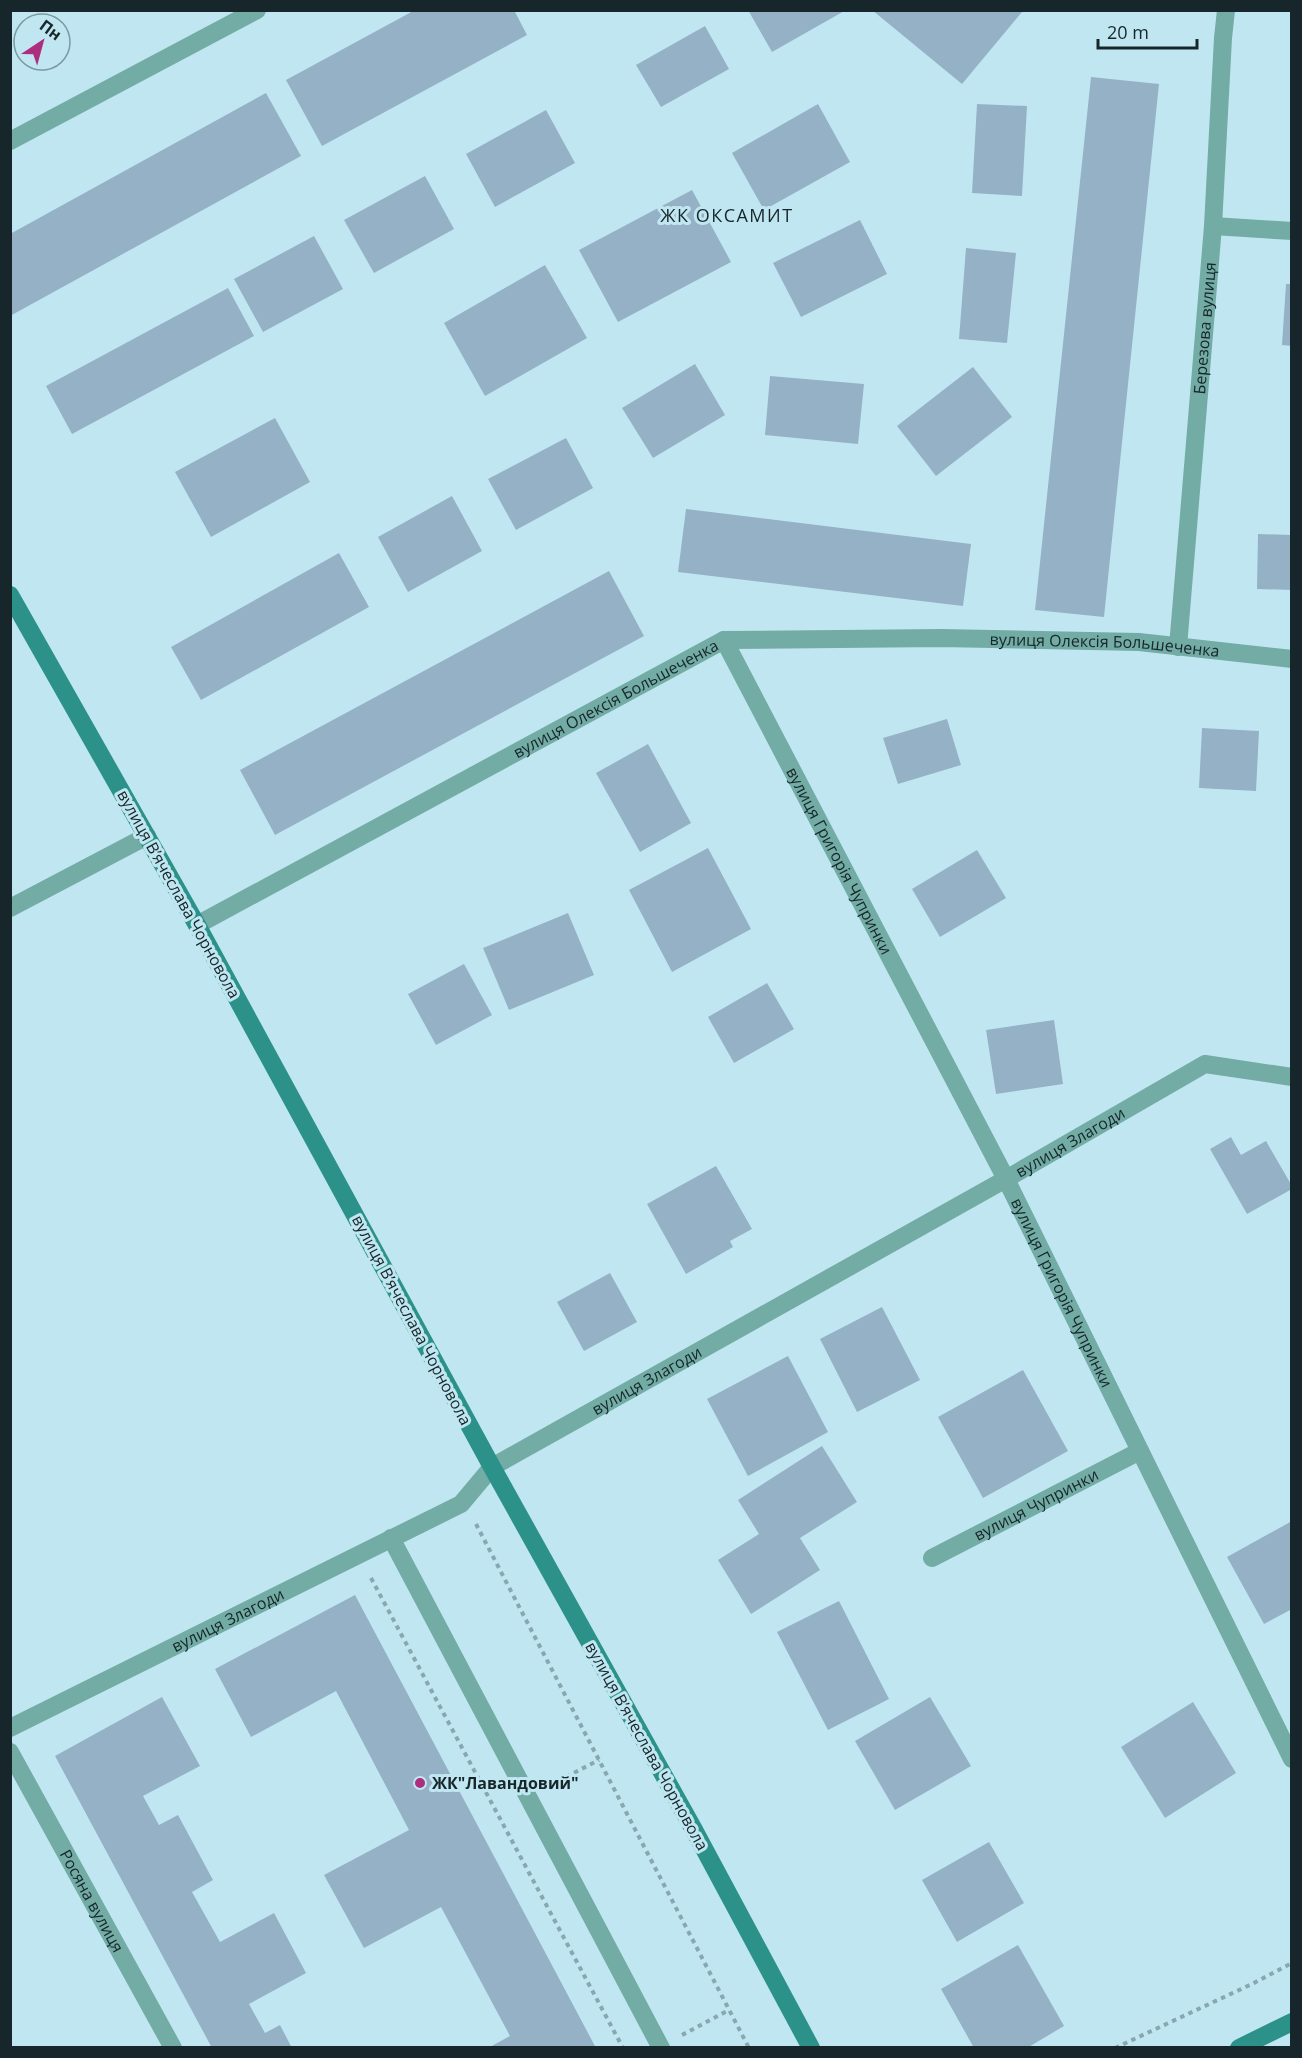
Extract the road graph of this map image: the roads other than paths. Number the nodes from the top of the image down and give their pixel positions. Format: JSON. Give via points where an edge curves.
{"nodes":[{"id":1,"x":257,"y":10,"type":"edge"},
{"id":2,"x":1226,"y":10,"type":"edge"},
{"id":3,"x":10,"y":141,"type":"edge"},
{"id":4,"x":1213,"y":226,"type":"junction"},
{"id":5,"x":1292,"y":231,"type":"edge"},
{"id":6,"x":10,"y":595,"type":"edge"},
{"id":7,"x":724,"y":640,"type":"junction"},
{"id":8,"x":1178,"y":647,"type":"junction"},
{"id":9,"x":1292,"y":658,"type":"edge"},
{"id":10,"x":147,"y":836,"type":"junction"},
{"id":11,"x":10,"y":908,"type":"edge"},
{"id":12,"x":197,"y":925,"type":"junction"},
{"id":13,"x":1292,"y":1077,"type":"edge"},
{"id":14,"x":1006,"y":1179,"type":"junction"},
{"id":15,"x":1140,"y":1450,"type":"junction"},
{"id":16,"x":492,"y":1467,"type":"junction"},
{"id":17,"x":391,"y":1538,"type":"junction"},
{"id":18,"x":932,"y":1558,"type":"dead end"},
{"id":19,"x":10,"y":1728,"type":"edge"},
{"id":20,"x":10,"y":1752,"type":"edge"},
{"id":21,"x":1292,"y":1759,"type":"edge"},
{"id":22,"x":1292,"y":2022,"type":"edge"},
{"id":23,"x":661,"y":2047,"type":"edge"},
{"id":24,"x":173,"y":2048,"type":"edge"},
{"id":25,"x":811,"y":2048,"type":"edge"},
{"id":26,"x":1239,"y":2048,"type":"edge"}],
"edges":[{"from":1,"to":3,"type":"street"},
{"from":2,"to":4,"type":"street","name":"Березова вулиця"},
{"from":4,"to":5,"type":"street"},
{"from":4,"to":8,"type":"street","name":"Березова вулиця"},
{"from":6,"to":10,"type":"street","name":"вулиця Вʼячеслава Чорновола"},
{"from":7,"to":8,"type":"street","name":"вулиця Олексія Большеченка","via":[[941,638],[1138,642]]},
{"from":7,"to":12,"type":"street","name":"вулиця Олексія Большеченка"},
{"from":7,"to":14,"type":"street","name":"вулиця Григорія Чупринки"},
{"from":8,"to":9,"type":"street","name":"вулиця Олексія Большеченка"},
{"from":10,"to":11,"type":"street"},
{"from":10,"to":12,"type":"street","name":"вулиця Вʼячеслава Чорновола"},
{"from":12,"to":16,"type":"street","name":"вулиця Вʼячеслава Чорновола"},
{"from":13,"to":14,"type":"street","name":"вулиця Злагоди","via":[[1205,1064]]},
{"from":14,"to":15,"type":"street","name":"вулиця Григорія Чупринки"},
{"from":14,"to":16,"type":"street","name":"вулиця Злагоди"},
{"from":15,"to":18,"type":"street","name":"вулиця Чупринки"},
{"from":15,"to":21,"type":"street","name":"вулиця Григорія Чупринки"},
{"from":16,"to":17,"type":"street","name":"вулиця Злагоди","via":[[461,1504]]},
{"from":16,"to":25,"type":"street","name":"вулиця Вʼячеслава Чорновола"},
{"from":17,"to":19,"type":"street","name":"вулиця Злагоди"},
{"from":17,"to":23,"type":"street"},
{"from":20,"to":24,"type":"street","name":"Росяна вулиця"},
{"from":22,"to":26,"type":"street"}]}
